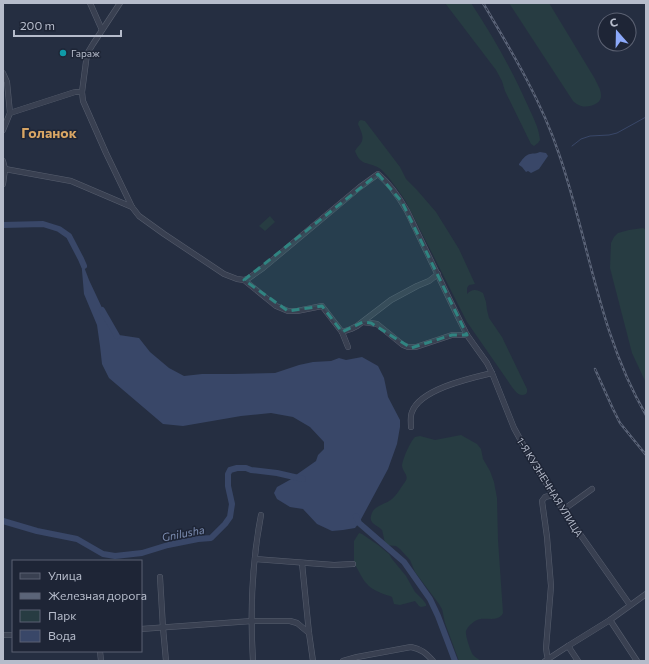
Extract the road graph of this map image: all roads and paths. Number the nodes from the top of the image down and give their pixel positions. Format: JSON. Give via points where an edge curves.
{"nodes":[{"id":1,"x":90,"y":3,"type":"edge"},
{"id":2,"x":120,"y":3,"type":"edge"},
{"id":3,"x":102,"y":30,"type":"junction"},
{"id":4,"x":3,"y":74,"type":"edge"},
{"id":5,"x":82,"y":92,"type":"junction"},
{"id":6,"x":10,"y":113,"type":"junction"},
{"id":7,"x":3,"y":130,"type":"edge"},
{"id":8,"x":3,"y":161,"type":"edge"},
{"id":9,"x":6,"y":169,"type":"junction"},
{"id":10,"x":3,"y":184,"type":"edge"},
{"id":11,"x":132,"y":207,"type":"junction"},
{"id":12,"x":438,"y":274,"type":"junction"},
{"id":13,"x":244,"y":280,"type":"junction"},
{"id":14,"x":363,"y":322,"type":"junction"},
{"id":15,"x":342,"y":332,"type":"junction"},
{"id":16,"x":468,"y":334,"type":"junction"},
{"id":17,"x":348,"y":347,"type":"dead end"},
{"id":18,"x":492,"y":373,"type":"junction"},
{"id":19,"x":411,"y":428,"type":"dead end"},
{"id":20,"x":592,"y":489,"type":"dead end"},
{"id":21,"x":553,"y":495,"type":"junction"},
{"id":22,"x":563,"y":510,"type":"junction"},
{"id":23,"x":261,"y":515,"type":"dead end"},
{"id":24,"x":255,"y":559,"type":"junction"},
{"id":25,"x":302,"y":563,"type":"junction"},
{"id":26,"x":353,"y":564,"type":"dead end"},
{"id":27,"x":160,"y":577,"type":"dead end"},
{"id":28,"x":646,"y":594,"type":"edge"},
{"id":29,"x":630,"y":605,"type":"junction"},
{"id":30,"x":610,"y":620,"type":"junction"},
{"id":31,"x":252,"y":621,"type":"junction"},
{"id":32,"x":162,"y":628,"type":"junction"},
{"id":33,"x":142,"y":629,"type":"edge"},
{"id":34,"x":309,"y":633,"type":"junction"},
{"id":35,"x":568,"y":646,"type":"junction"},
{"id":36,"x":547,"y":660,"type":"edge"},
{"id":37,"x":166,"y":661,"type":"edge"},
{"id":38,"x":253,"y":661,"type":"edge"},
{"id":39,"x":313,"y":661,"type":"edge"},
{"id":40,"x":343,"y":661,"type":"edge"},
{"id":41,"x":433,"y":661,"type":"edge"},
{"id":42,"x":578,"y":661,"type":"edge"},
{"id":43,"x":637,"y":661,"type":"edge"}],
"edges":[{"from":1,"to":3,"type":"street"},
{"from":2,"to":3,"type":"street"},
{"from":3,"to":5,"type":"street","via":[[87,54]]},
{"from":4,"to":6,"type":"street","via":[[7,82]]},
{"from":5,"to":6,"type":"street"},
{"from":5,"to":11,"type":"street","via":[[83,101]]},
{"from":6,"to":7,"type":"street"},
{"from":8,"to":9,"type":"street"},
{"from":9,"to":10,"type":"street"},
{"from":9,"to":11,"type":"street","via":[[71,181]]},
{"from":11,"to":13,"type":"street","via":[[139,216],[224,274]]},
{"from":12,"to":13,"type":"street","name":"1-Я КУЗНЕЧНАЯ УЛИЦА","via":[[402,202],[378,174],[263,268]]},
{"from":12,"to":14,"type":"street","via":[[391,300]]},
{"from":12,"to":16,"type":"street","name":"1-Я КУЗНЕЧНАЯ УЛИЦА"},
{"from":13,"to":15,"type":"street","via":[[276,306],[288,311],[322,306]]},
{"from":14,"to":15,"type":"street"},
{"from":14,"to":16,"type":"street","via":[[377,324],[403,345],[411,348],[452,335]]},
{"from":15,"to":17,"type":"street"},
{"from":16,"to":18,"type":"street","name":"1-Я КУЗНЕЧНАЯ УЛИЦА"},
{"from":18,"to":19,"type":"street","via":[[456,382],[420,401],[412,411]]},
{"from":18,"to":21,"type":"street","name":"1-Я КУЗНЕЧНАЯ УЛИЦА","via":[[517,433]]},
{"from":20,"to":22,"type":"street"},
{"from":21,"to":22,"type":"street","name":"1-Я КУЗНЕЧНАЯ УЛИЦА"},
{"from":21,"to":36,"type":"street","via":[[545,497],[542,501],[551,586]]},
{"from":22,"to":29,"type":"street","name":"1-Я КУЗНЕЧНАЯ УЛИЦА"},
{"from":23,"to":24,"type":"street"},
{"from":24,"to":25,"type":"street"},
{"from":24,"to":31,"type":"street"},
{"from":25,"to":26,"type":"street"},
{"from":25,"to":34,"type":"street"},
{"from":27,"to":32,"type":"street"},
{"from":28,"to":29,"type":"street"},
{"from":29,"to":30,"type":"street"},
{"from":30,"to":35,"type":"street"},
{"from":30,"to":43,"type":"street"},
{"from":31,"to":32,"type":"street"},
{"from":31,"to":34,"type":"street","via":[[294,621]]},
{"from":31,"to":38,"type":"street"},
{"from":32,"to":33,"type":"street"},
{"from":32,"to":37,"type":"street"},
{"from":34,"to":39,"type":"street"},
{"from":35,"to":36,"type":"street"},
{"from":35,"to":42,"type":"street"},
{"from":40,"to":41,"type":"street","via":[[411,647],[426,653]]}]}
